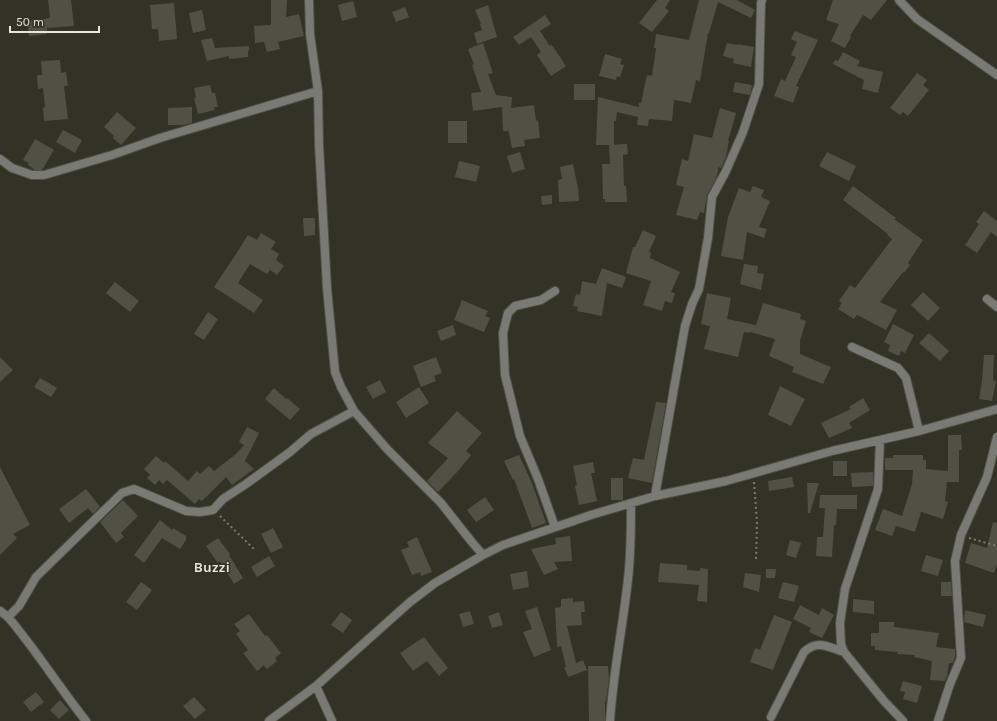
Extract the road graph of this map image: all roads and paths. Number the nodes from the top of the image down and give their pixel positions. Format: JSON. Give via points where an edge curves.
{"nodes":[{"id":1,"x":309,"y":0,"type":"edge"},
{"id":2,"x":762,"y":0,"type":"edge"},
{"id":3,"x":899,"y":0,"type":"edge"},
{"id":4,"x":997,"y":75,"type":"edge"},
{"id":5,"x":318,"y":91,"type":"junction"},
{"id":6,"x":0,"y":159,"type":"edge"},
{"id":7,"x":556,"y":291,"type":"dead end"},
{"id":8,"x":987,"y":299,"type":"dead end"},
{"id":9,"x":997,"y":307,"type":"edge"},
{"id":10,"x":852,"y":347,"type":"dead end"},
{"id":11,"x":997,"y":407,"type":"edge"},
{"id":12,"x":354,"y":411,"type":"junction"},
{"id":13,"x":919,"y":431,"type":"junction"},
{"id":14,"x":997,"y":437,"type":"edge"},
{"id":15,"x":880,"y":440,"type":"junction"},
{"id":16,"x":754,"y":473,"type":"junction"},
{"id":17,"x":655,"y":496,"type":"junction"},
{"id":18,"x":631,"y":503,"type":"junction"},
{"id":19,"x":213,"y":510,"type":"junction"},
{"id":20,"x":555,"y":528,"type":"junction"},
{"id":21,"x":961,"y":535,"type":"junction"},
{"id":22,"x":997,"y":546,"type":"edge"},
{"id":23,"x":255,"y":550,"type":"dead end"},
{"id":24,"x":483,"y":554,"type":"junction"},
{"id":25,"x":756,"y":561,"type":"dead end"},
{"id":26,"x":0,"y":611,"type":"edge"},
{"id":27,"x":8,"y":616,"type":"junction"},
{"id":28,"x":844,"y":652,"type":"junction"},
{"id":29,"x":316,"y":686,"type":"junction"},
{"id":30,"x":771,"y":717,"type":"dead end"},
{"id":31,"x":894,"y":717,"type":"edge"},
{"id":32,"x":86,"y":721,"type":"edge"},
{"id":33,"x":269,"y":721,"type":"edge"},
{"id":34,"x":332,"y":721,"type":"edge"},
{"id":35,"x":610,"y":721,"type":"edge"},
{"id":36,"x":903,"y":721,"type":"edge"},
{"id":37,"x":938,"y":721,"type":"edge"}],
"edges":[{"from":1,"to":5,"type":"street","via":[[310,34]]},
{"from":2,"to":17,"type":"street","via":[[759,84],[743,132],[712,197],[699,289],[685,326]]},
{"from":3,"to":4,"type":"street","via":[[917,19]]},
{"from":5,"to":6,"type":"street","via":[[44,175],[32,175],[12,168]]},
{"from":5,"to":12,"type":"street","via":[[331,339],[335,372]]},
{"from":7,"to":20,"type":"street","via":[[541,300],[515,306],[508,313],[503,333],[505,375],[520,436]]},
{"from":8,"to":9,"type":"street"},
{"from":10,"to":13,"type":"street","via":[[898,368],[906,378]]},
{"from":11,"to":13,"type":"street"},
{"from":12,"to":19,"type":"street","via":[[311,434],[223,499]]},
{"from":12,"to":24,"type":"street","via":[[441,503]]},
{"from":13,"to":15,"type":"street"},
{"from":14,"to":21,"type":"street","via":[[987,477]]},
{"from":15,"to":16,"type":"street"},
{"from":15,"to":28,"type":"street","via":[[878,489],[845,590],[840,623]]},
{"from":16,"to":17,"type":"street"},
{"from":16,"to":25,"type":"path"},
{"from":17,"to":18,"type":"street"},
{"from":18,"to":20,"type":"street"},
{"from":18,"to":35,"type":"street","via":[[628,580]]},
{"from":19,"to":23,"type":"path"},
{"from":19,"to":27,"type":"street","via":[[186,511],[134,489],[122,492],[36,577],[19,606]]},
{"from":20,"to":24,"type":"street"},
{"from":21,"to":22,"type":"path"},
{"from":21,"to":37,"type":"street","via":[[955,561],[961,658]]},
{"from":24,"to":29,"type":"street","via":[[435,583],[410,602]]},
{"from":26,"to":27,"type":"street"},
{"from":27,"to":32,"type":"street"},
{"from":28,"to":30,"type":"street","via":[[817,644],[804,652]]},
{"from":28,"to":31,"type":"street"},
{"from":29,"to":33,"type":"street"},
{"from":29,"to":34,"type":"street"},
{"from":31,"to":36,"type":"street"}]}
